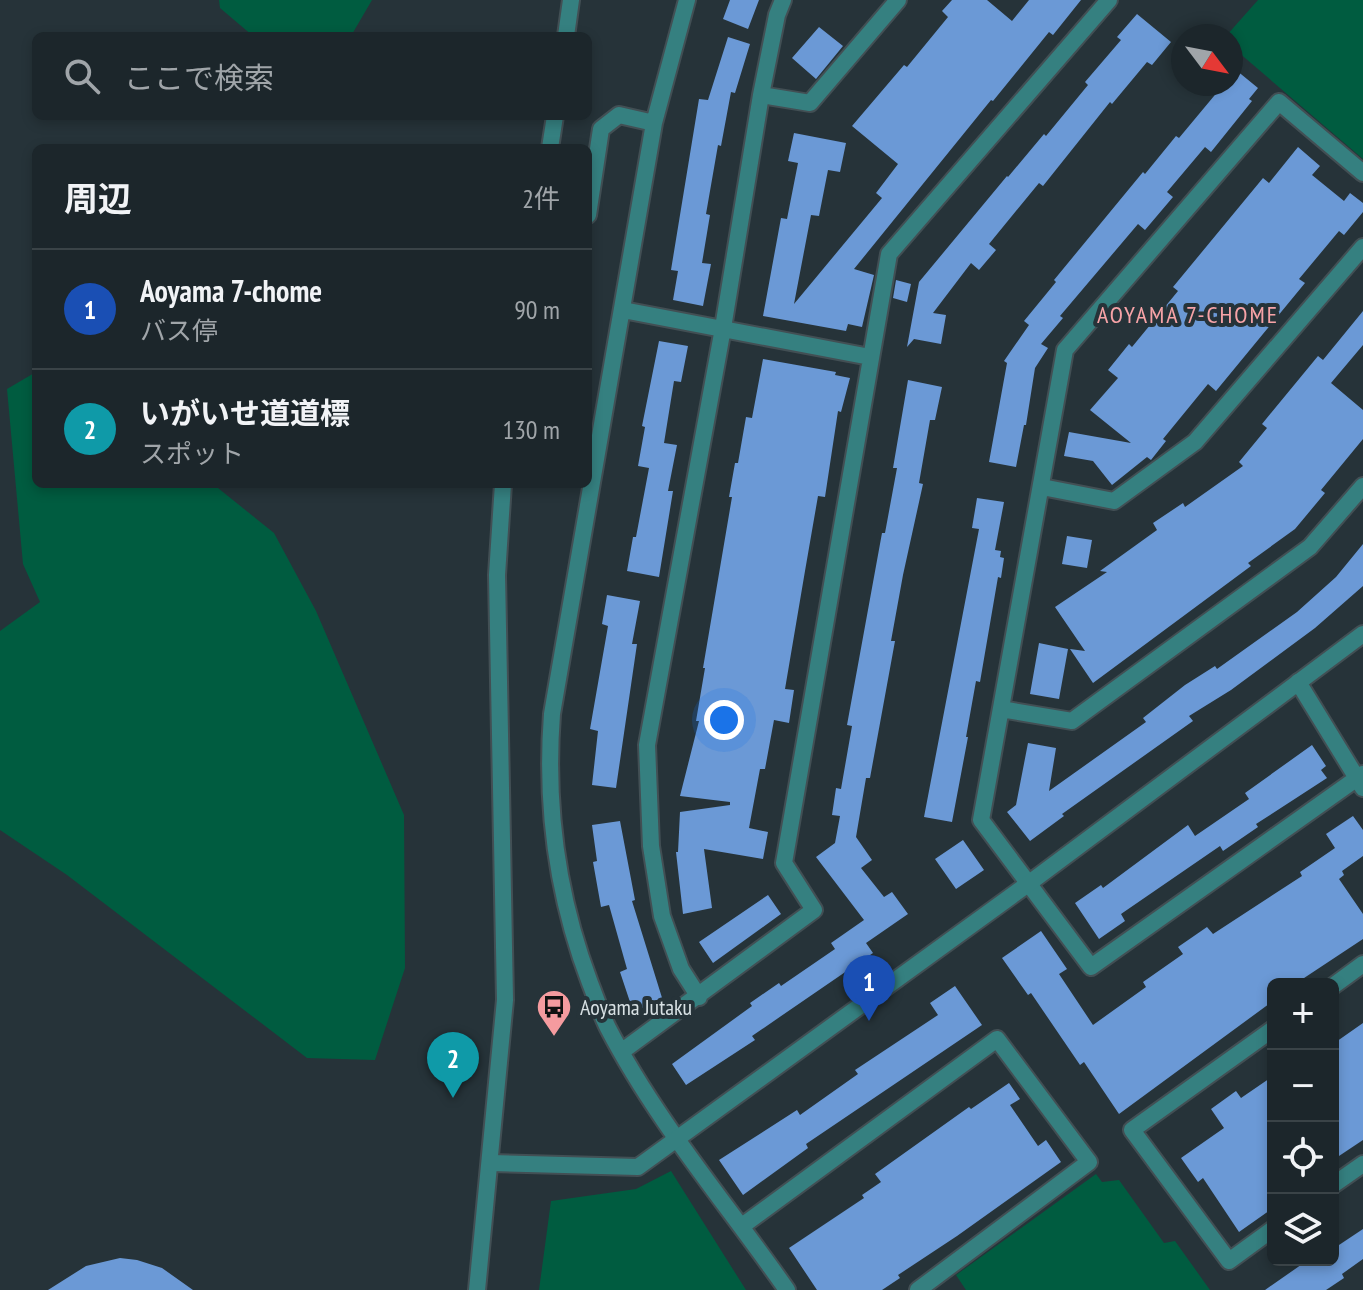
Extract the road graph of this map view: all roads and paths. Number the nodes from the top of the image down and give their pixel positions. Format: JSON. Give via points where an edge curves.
{"nodes":[{"id":1,"x":571,"y":0,"type":"edge"},
{"id":2,"x":687,"y":0,"type":"edge"},
{"id":3,"x":783,"y":0,"type":"edge"},
{"id":4,"x":898,"y":0,"type":"edge"},
{"id":5,"x":1109,"y":0,"type":"edge"},
{"id":6,"x":567,"y":32,"type":"edge"},
{"id":7,"x":761,"y":95,"type":"junction"},
{"id":8,"x":554,"y":120,"type":"edge"},
{"id":9,"x":654,"y":123,"type":"junction"},
{"id":10,"x":551,"y":144,"type":"edge"},
{"id":11,"x":1363,"y":173,"type":"edge"},
{"id":12,"x":592,"y":189,"type":"edge"},
{"id":13,"x":1363,"y":247,"type":"edge"},
{"id":14,"x":623,"y":310,"type":"junction"},
{"id":15,"x":723,"y":328,"type":"junction"},
{"id":16,"x":870,"y":357,"type":"junction"},
{"id":17,"x":592,"y":486,"type":"edge"},
{"id":18,"x":1363,"y":486,"type":"edge"},
{"id":19,"x":1042,"y":487,"type":"junction"},
{"id":20,"x":503,"y":488,"type":"edge"},
{"id":21,"x":592,"y":488,"type":"edge"},
{"id":22,"x":1363,"y":634,"type":"edge"},
{"id":23,"x":1298,"y":682,"type":"junction"},
{"id":24,"x":1001,"y":709,"type":"junction"},
{"id":25,"x":1361,"y":780,"type":"edge"},
{"id":26,"x":1028,"y":884,"type":"junction"},
{"id":27,"x":1363,"y":964,"type":"edge"},
{"id":28,"x":1339,"y":982,"type":"edge"},
{"id":29,"x":699,"y":997,"type":"junction"},
{"id":30,"x":1267,"y":1033,"type":"edge"},
{"id":31,"x":621,"y":1052,"type":"junction"},
{"id":32,"x":678,"y":1138,"type":"junction"},
{"id":33,"x":491,"y":1163,"type":"junction"},
{"id":34,"x":1363,"y":1164,"type":"edge"},
{"id":35,"x":1339,"y":1181,"type":"edge"},
{"id":36,"x":742,"y":1226,"type":"junction"},
{"id":37,"x":1267,"y":1233,"type":"edge"},
{"id":38,"x":477,"y":1290,"type":"edge"},
{"id":39,"x":787,"y":1290,"type":"edge"},
{"id":40,"x":918,"y":1290,"type":"edge"}],
"edges":[{"from":1,"to":6,"type":"street"},
{"from":2,"to":9,"type":"street"},
{"from":3,"to":7,"type":"street"},
{"from":4,"to":7,"type":"street","via":[[810,103]]},
{"from":5,"to":16,"type":"street","via":[[889,254]]},
{"from":7,"to":15,"type":"street"},
{"from":8,"to":10,"type":"street"},
{"from":9,"to":12,"type":"street","via":[[619,115],[601,129]]},
{"from":9,"to":14,"type":"street"},
{"from":11,"to":19,"type":"street","via":[[1279,102],[1065,350]]},
{"from":13,"to":19,"type":"street","via":[[1195,442],[1114,501]]},
{"from":14,"to":15,"type":"street"},
{"from":14,"to":17,"type":"street"},
{"from":15,"to":16,"type":"street"},
{"from":15,"to":29,"type":"street","via":[[647,745],[651,846],[662,916],[681,969]]},
{"from":16,"to":29,"type":"street","via":[[784,863],[814,910]]},
{"from":18,"to":24,"type":"street","via":[[1310,547],[1072,721]]},
{"from":19,"to":24,"type":"street"},
{"from":20,"to":33,"type":"street","via":[[497,575],[505,1000]]},
{"from":21,"to":31,"type":"street","via":[[552,714],[548,766],[552,829],[569,918],[596,999]]},
{"from":22,"to":23,"type":"street"},
{"from":23,"to":25,"type":"street"},
{"from":23,"to":26,"type":"street"},
{"from":24,"to":26,"type":"street","via":[[981,820]]},
{"from":25,"to":26,"type":"street","via":[[1091,967]]},
{"from":26,"to":32,"type":"street"},
{"from":27,"to":28,"type":"street"},
{"from":29,"to":31,"type":"street"},
{"from":30,"to":37,"type":"street","via":[[1132,1130],[1229,1261]]},
{"from":31,"to":32,"type":"street"},
{"from":32,"to":33,"type":"street","via":[[638,1167]]},
{"from":32,"to":36,"type":"street"},
{"from":33,"to":38,"type":"street"},
{"from":34,"to":35,"type":"street"},
{"from":36,"to":39,"type":"street"},
{"from":36,"to":40,"type":"street","via":[[997,1039],[1089,1162]]}]}
